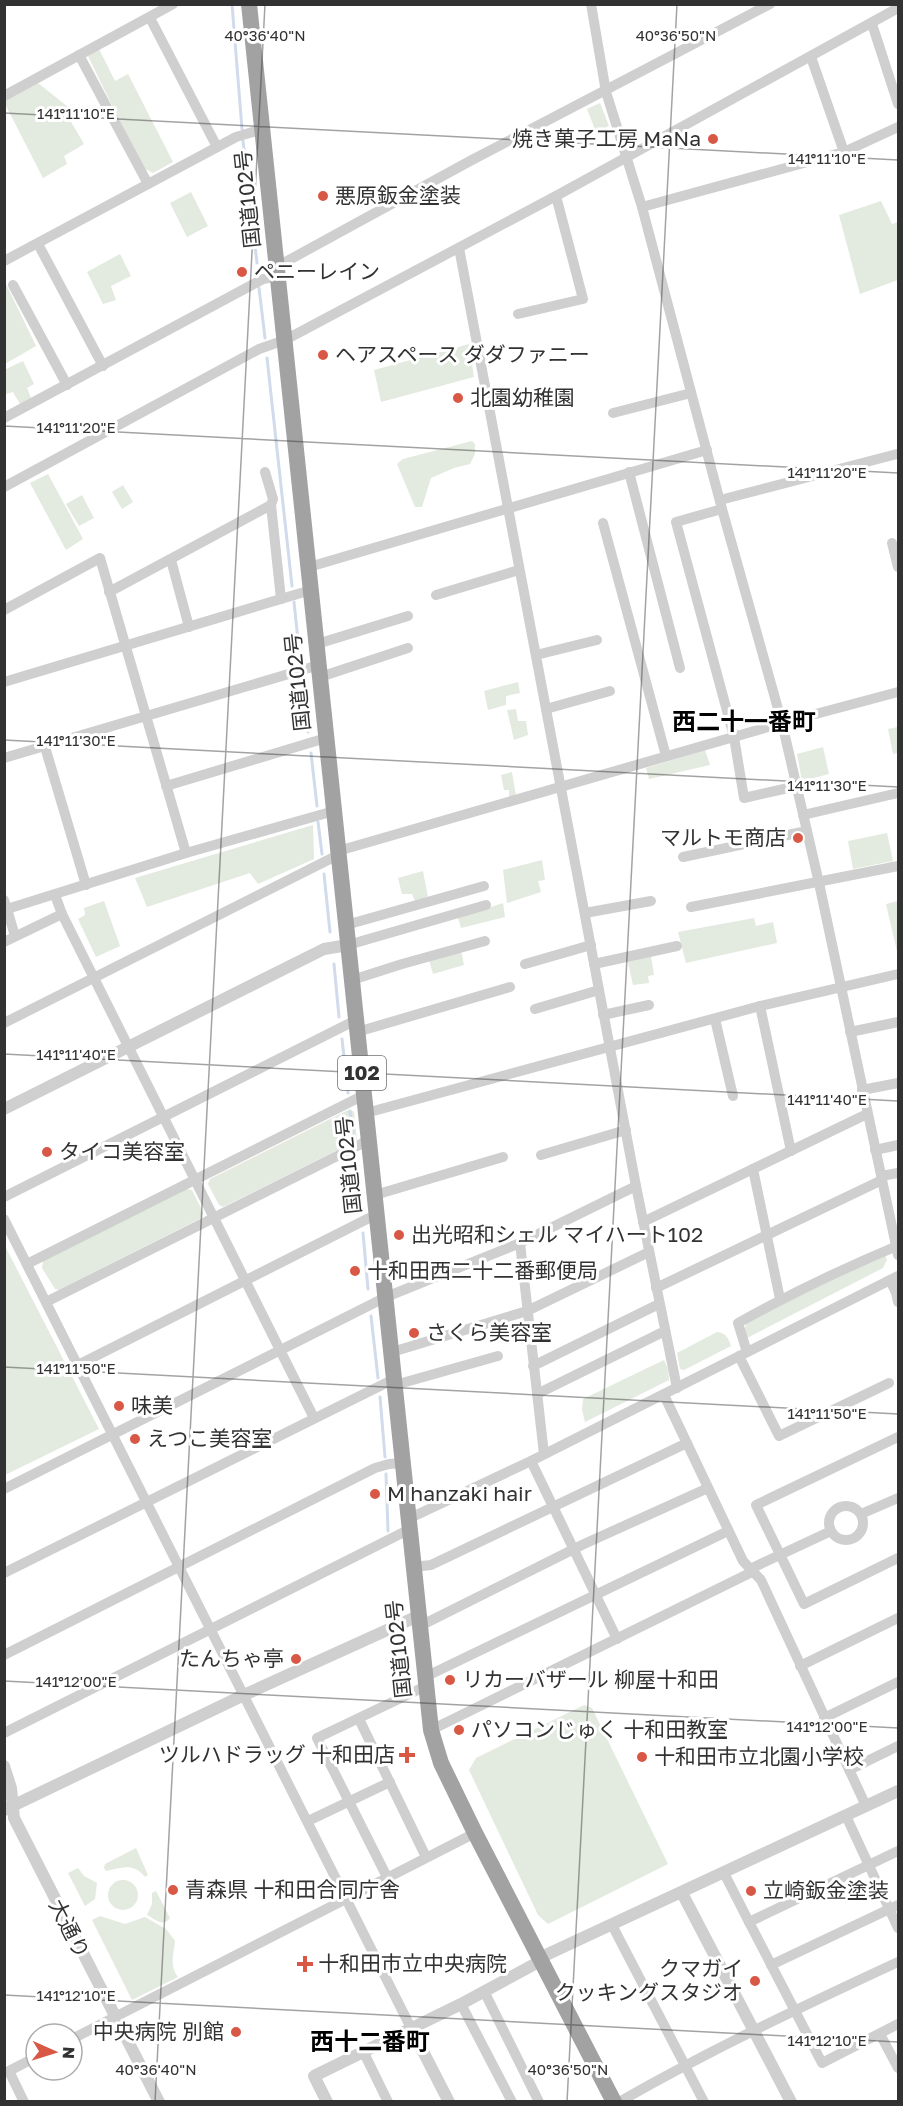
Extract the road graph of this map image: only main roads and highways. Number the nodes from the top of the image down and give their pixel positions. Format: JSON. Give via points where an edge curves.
{"nodes":[{"id":1,"x":249,"y":4,"type":"edge"},
{"id":2,"x":614,"y":2102,"type":"edge"}],
"edges":[{"from":1,"to":2,"type":"highway","name":"国道102号","number":"102","via":[[431,1730],[441,1763],[475,1833]]}]}
